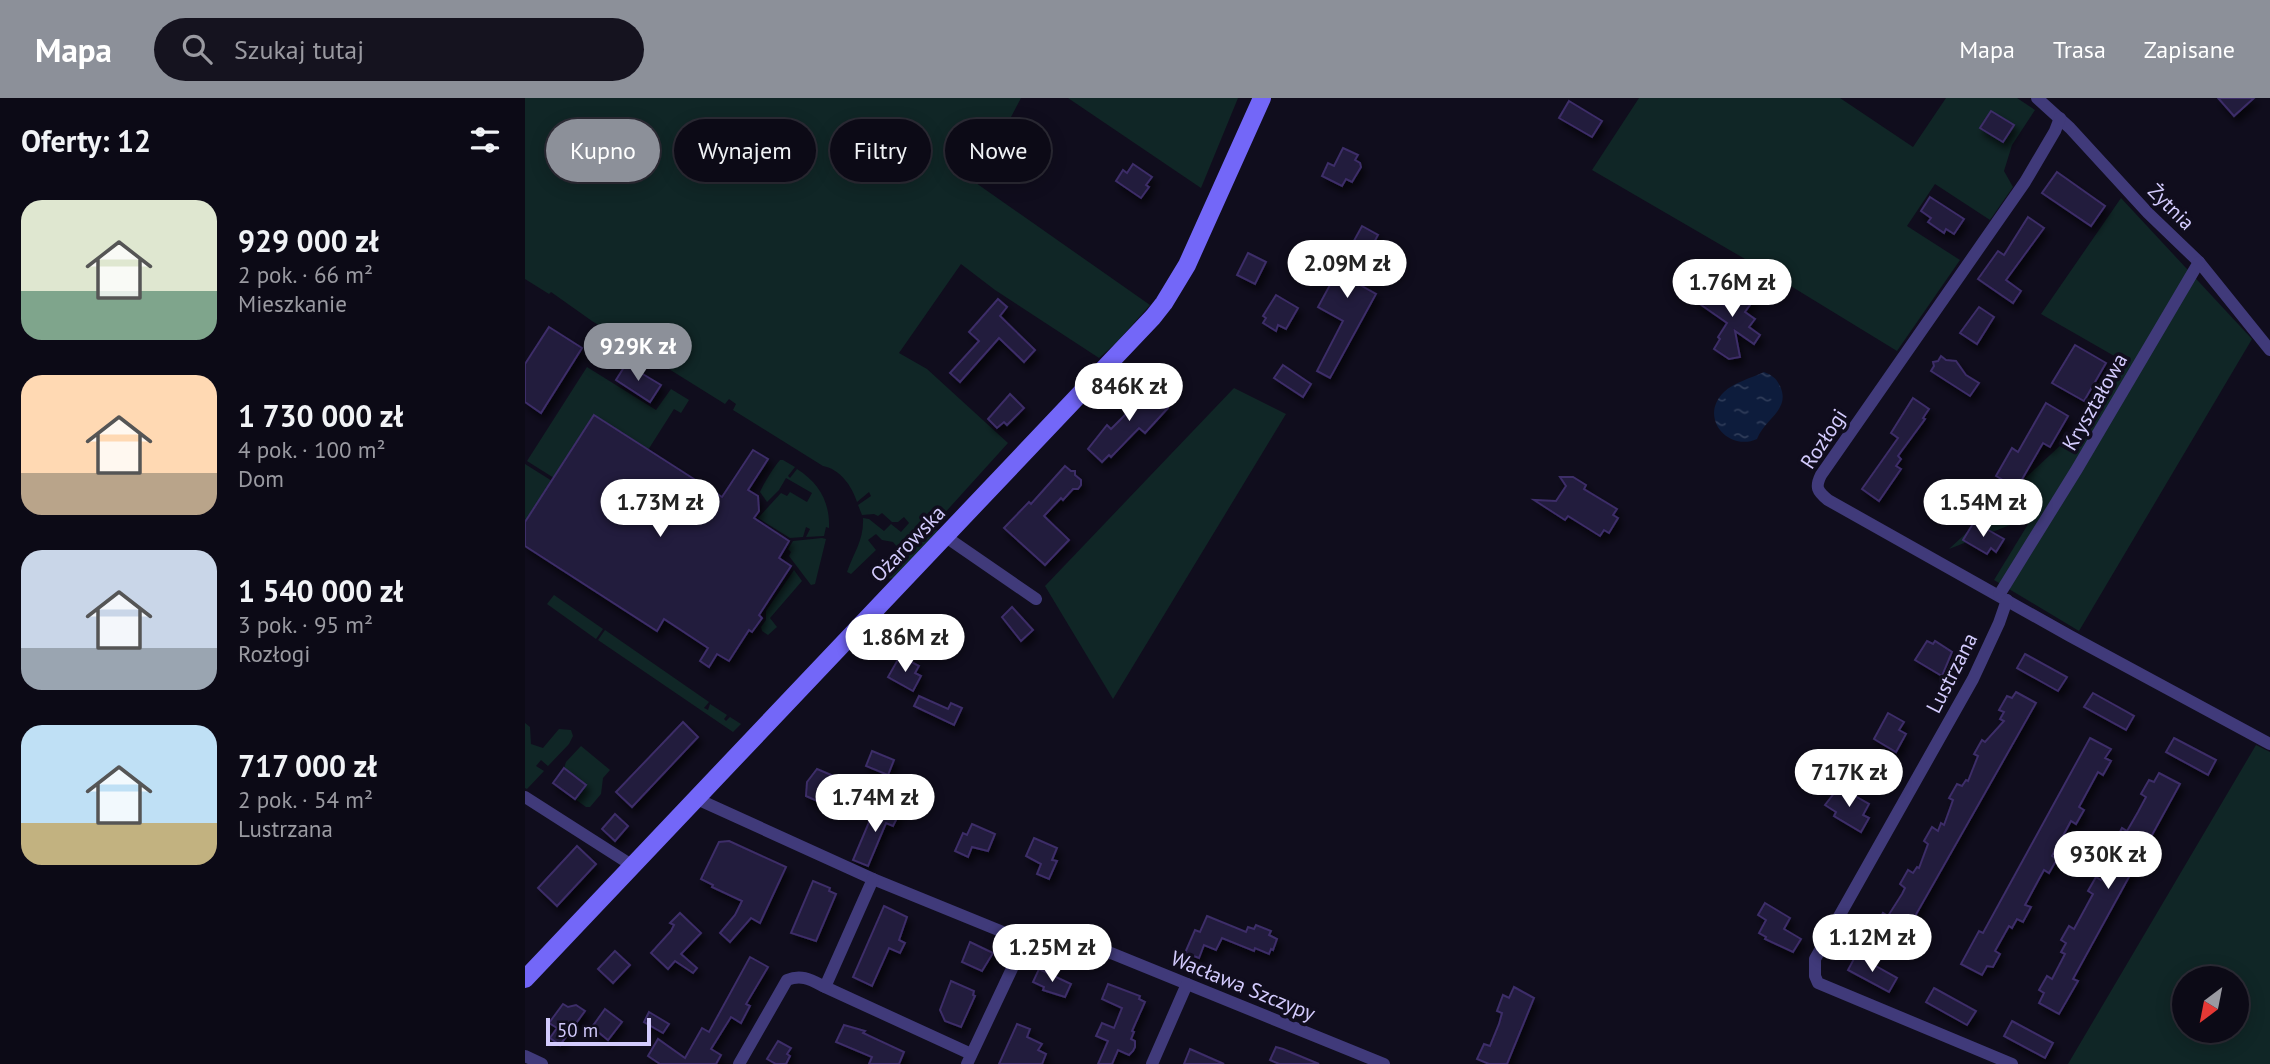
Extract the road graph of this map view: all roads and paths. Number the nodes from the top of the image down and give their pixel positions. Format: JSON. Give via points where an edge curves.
{"nodes":[{"id":1,"x":1262,"y":98,"type":"edge"},
{"id":2,"x":2037,"y":98,"type":"edge"},
{"id":3,"x":2060,"y":118,"type":"junction"},
{"id":4,"x":2199,"y":262,"type":"junction"},
{"id":5,"x":2270,"y":350,"type":"edge"},
{"id":6,"x":946,"y":537,"type":"junction"},
{"id":7,"x":2003,"y":597,"type":"junction"},
{"id":8,"x":1036,"y":598,"type":"dead end"},
{"id":9,"x":2270,"y":744,"type":"edge"},
{"id":10,"x":525,"y":797,"type":"edge"},
{"id":11,"x":697,"y":799,"type":"junction"},
{"id":12,"x":633,"y":866,"type":"junction"},
{"id":13,"x":873,"y":879,"type":"junction"},
{"id":14,"x":1025,"y":941,"type":"junction"},
{"id":15,"x":525,"y":979,"type":"edge"},
{"id":16,"x":1187,"y":984,"type":"junction"},
{"id":17,"x":825,"y":987,"type":"junction"},
{"id":18,"x":525,"y":1056,"type":"edge"},
{"id":19,"x":969,"y":1059,"type":"edge"},
{"id":20,"x":1364,"y":1060,"type":"edge"},
{"id":21,"x":542,"y":1064,"type":"edge"},
{"id":22,"x":739,"y":1064,"type":"edge"},
{"id":23,"x":1152,"y":1064,"type":"edge"},
{"id":24,"x":1384,"y":1064,"type":"edge"},
{"id":25,"x":2012,"y":1064,"type":"edge"}],
"edges":[{"from":1,"to":6,"type":"main road","name":"Ożarowska","via":[[1187,265],[1164,303]]},
{"from":2,"to":3,"type":"street","name":"Żytnia"},
{"from":3,"to":4,"type":"street","name":"Żytnia"},
{"from":3,"to":7,"type":"street","name":"Rozłogi","via":[[2025,182],[1816,484],[1828,500]]},
{"from":4,"to":5,"type":"street","name":"Żytnia"},
{"from":4,"to":7,"type":"street","name":"Kryształowa"},
{"from":6,"to":8,"type":"street"},
{"from":6,"to":11,"type":"main road","name":"Ożarowska"},
{"from":7,"to":9,"type":"street","name":"Rozłogi"},
{"from":7,"to":25,"type":"street","name":"Lustrzana","via":[[1973,679],[1815,959],[1815,976],[1818,984]]},
{"from":10,"to":12,"type":"street"},
{"from":11,"to":12,"type":"main road","name":"Ożarowska"},
{"from":11,"to":13,"type":"street","name":"Wacława Szczypy"},
{"from":12,"to":15,"type":"main road","name":"Ożarowska"},
{"from":13,"to":14,"type":"street","name":"Wacława Szczypy"},
{"from":13,"to":17,"type":"street"},
{"from":14,"to":16,"type":"street","name":"Wacława Szczypy","via":[[1069,954],[1111,953]]},
{"from":14,"to":19,"type":"street"},
{"from":16,"to":20,"type":"street","name":"Wacława Szczypy"},
{"from":16,"to":23,"type":"street"},
{"from":17,"to":19,"type":"street"},
{"from":17,"to":22,"type":"street","via":[[805,977],[787,979]]},
{"from":18,"to":21,"type":"street"},
{"from":20,"to":24,"type":"street","name":"Wacława Szczypy"}]}
